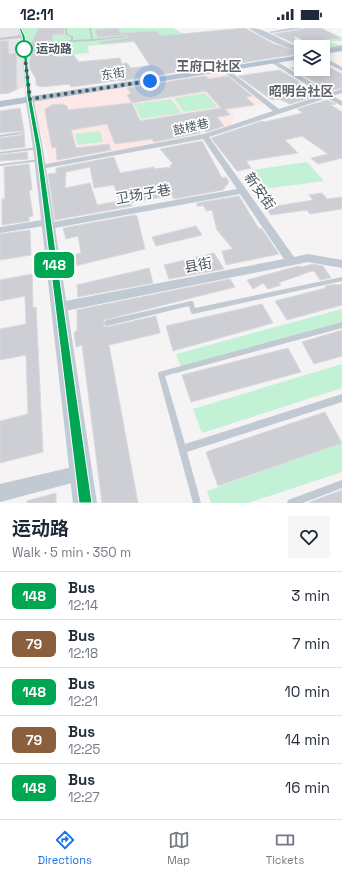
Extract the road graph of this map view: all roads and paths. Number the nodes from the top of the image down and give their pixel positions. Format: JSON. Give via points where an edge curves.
{"nodes":[{"id":1,"x":20,"y":28,"type":"edge"},
{"id":2,"x":66,"y":28,"type":"edge"},
{"id":3,"x":90,"y":28,"type":"edge"},
{"id":4,"x":252,"y":28,"type":"edge"},
{"id":5,"x":257,"y":28,"type":"edge"},
{"id":6,"x":262,"y":28,"type":"edge"},
{"id":7,"x":300,"y":28,"type":"edge"},
{"id":8,"x":271,"y":31,"type":"edge"},
{"id":9,"x":23,"y":36,"type":"junction"},
{"id":10,"x":125,"y":37,"type":"dead end"},
{"id":11,"x":0,"y":38,"type":"edge"},
{"id":12,"x":92,"y":40,"type":"junction"},
{"id":13,"x":72,"y":41,"type":"junction"},
{"id":14,"x":41,"y":43,"type":"dead end"},
{"id":15,"x":294,"y":46,"type":"edge"},
{"id":16,"x":294,"y":47,"type":"edge"},
{"id":17,"x":294,"y":48,"type":"edge"},
{"id":18,"x":342,"y":50,"type":"edge"},
{"id":19,"x":294,"y":51,"type":"edge"},
{"id":20,"x":330,"y":51,"type":"edge"},
{"id":21,"x":294,"y":53,"type":"edge"},
{"id":22,"x":274,"y":62,"type":"junction"},
{"id":23,"x":330,"y":63,"type":"edge"},
{"id":24,"x":342,"y":69,"type":"edge"},
{"id":25,"x":224,"y":70,"type":"junction"},
{"id":26,"x":342,"y":91,"type":"edge"},
{"id":27,"x":327,"y":95,"type":"junction"},
{"id":28,"x":29,"y":98,"type":"junction"},
{"id":29,"x":0,"y":101,"type":"edge"},
{"id":30,"x":0,"y":104,"type":"edge"},
{"id":31,"x":342,"y":104,"type":"edge"},
{"id":32,"x":278,"y":112,"type":"junction"},
{"id":33,"x":20,"y":133,"type":"dead end"},
{"id":34,"x":0,"y":136,"type":"edge"},
{"id":35,"x":205,"y":136,"type":"junction"},
{"id":36,"x":0,"y":153,"type":"edge"},
{"id":37,"x":40,"y":158,"type":"junction"},
{"id":38,"x":0,"y":164,"type":"edge"},
{"id":39,"x":243,"y":191,"type":"junction"},
{"id":40,"x":48,"y":224,"type":"junction"},
{"id":41,"x":0,"y":230,"type":"edge"},
{"id":42,"x":291,"y":261,"type":"junction"},
{"id":43,"x":342,"y":264,"type":"edge"},
{"id":44,"x":342,"y":279,"type":"edge"},
{"id":45,"x":60,"y":307,"type":"junction"},
{"id":46,"x":107,"y":323,"type":"dead end"},
{"id":47,"x":342,"y":325,"type":"edge"},
{"id":48,"x":342,"y":398,"type":"edge"},
{"id":49,"x":182,"y":449,"type":"junction"},
{"id":50,"x":81,"y":472,"type":"junction"},
{"id":51,"x":342,"y":484,"type":"edge"},
{"id":52,"x":0,"y":493,"type":"edge"},
{"id":53,"x":85,"y":503,"type":"edge"},
{"id":54,"x":198,"y":503,"type":"edge"},
{"id":55,"x":291,"y":503,"type":"edge"}],
"edges":[{"from":1,"to":9,"type":"street"},
{"from":2,"to":13,"type":"lane","via":[[67,35],[72,37]]},
{"from":3,"to":12,"type":"lane"},
{"from":4,"to":17,"type":"street"},
{"from":5,"to":16,"type":"street"},
{"from":6,"to":8,"type":"street"},
{"from":7,"to":8,"type":"street"},
{"from":8,"to":15,"type":"street"},
{"from":9,"to":11,"type":"street"},
{"from":9,"to":28,"type":"street"},
{"from":10,"to":12,"type":"lane"},
{"from":12,"to":13,"type":"lane"},
{"from":13,"to":14,"type":"lane"},
{"from":18,"to":20,"type":"main road"},
{"from":19,"to":28,"type":"main road","name":"东街"},
{"from":21,"to":22,"type":"main road","name":"东街"},
{"from":22,"to":25,"type":"main road","name":"东街"},
{"from":22,"to":27,"type":"street"},
{"from":23,"to":24,"type":"street"},
{"from":25,"to":28,"type":"main road","name":"东街"},
{"from":25,"to":32,"type":"street"},
{"from":26,"to":27,"type":"street","name":"鼓楼巷"},
{"from":27,"to":31,"type":"street"},
{"from":27,"to":32,"type":"street","name":"鼓楼巷"},
{"from":28,"to":29,"type":"main road","name":"东街"},
{"from":28,"to":30,"type":"main road","name":"东街"},
{"from":28,"to":37,"type":"street"},
{"from":32,"to":35,"type":"street","name":"鼓楼巷"},
{"from":33,"to":34,"type":"lane"},
{"from":35,"to":37,"type":"street","name":"鼓楼巷"},
{"from":35,"to":39,"type":"street","name":"新安街"},
{"from":36,"to":37,"type":"lane"},
{"from":37,"to":38,"type":"lane"},
{"from":37,"to":40,"type":"street"},
{"from":39,"to":40,"type":"street","name":"卫场子巷"},
{"from":39,"to":42,"type":"street","name":"新安街"},
{"from":40,"to":41,"type":"street","name":"卫场子巷"},
{"from":40,"to":45,"type":"street"},
{"from":42,"to":43,"type":"street","name":"县街","via":[[308,258]]},
{"from":42,"to":45,"type":"street","name":"县街"},
{"from":44,"to":46,"type":"lane","via":[[192,310],[191,303]]},
{"from":45,"to":50,"type":"street"},
{"from":47,"to":49,"type":"lane","via":[[161,374]]},
{"from":48,"to":49,"type":"lane"},
{"from":49,"to":54,"type":"lane"},
{"from":50,"to":52,"type":"street"},
{"from":50,"to":53,"type":"street"},
{"from":51,"to":55,"type":"lane"}]}
